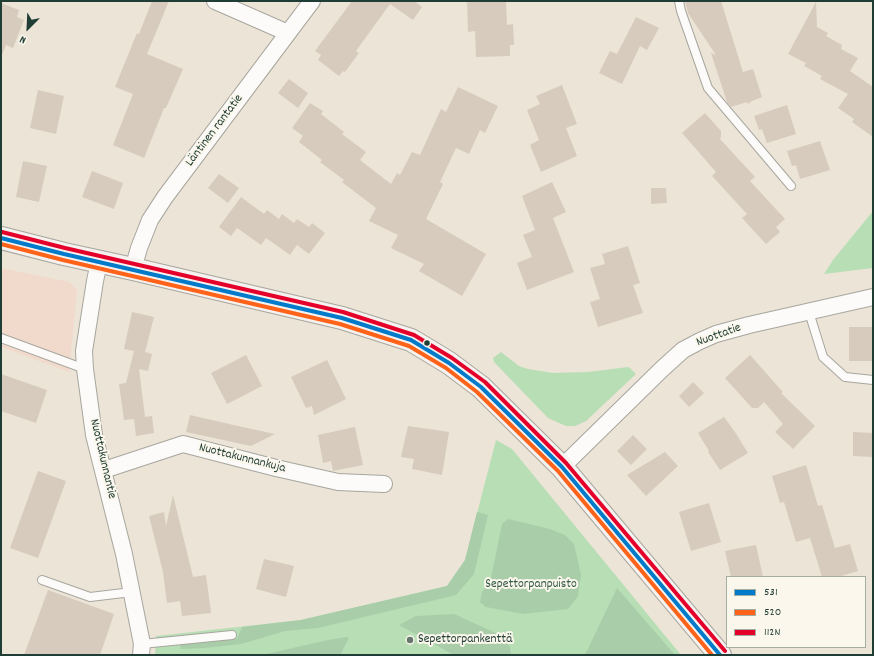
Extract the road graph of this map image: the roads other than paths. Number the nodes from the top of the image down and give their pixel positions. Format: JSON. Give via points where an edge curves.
{"nodes":[{"id":1,"x":215,"y":1,"type":"edge"},
{"id":2,"x":312,"y":1,"type":"edge"},
{"id":3,"x":679,"y":1,"type":"edge"},
{"id":4,"x":288,"y":33,"type":"junction"},
{"id":5,"x":791,"y":186,"type":"dead end"},
{"id":6,"x":1,"y":238,"type":"edge"},
{"id":7,"x":99,"y":262,"type":"junction"},
{"id":8,"x":134,"y":269,"type":"junction"},
{"id":9,"x":873,"y":297,"type":"edge"},
{"id":10,"x":809,"y":312,"type":"junction"},
{"id":11,"x":1,"y":338,"type":"edge"},
{"id":12,"x":85,"y":369,"type":"junction"},
{"id":13,"x":873,"y":380,"type":"edge"},
{"id":14,"x":562,"y":468,"type":"junction"},
{"id":15,"x":104,"y":470,"type":"junction"},
{"id":16,"x":384,"y":484,"type":"dead end"},
{"id":17,"x":42,"y":580,"type":"dead end"},
{"id":18,"x":132,"y":592,"type":"junction"},
{"id":19,"x":232,"y":635,"type":"dead end"},
{"id":20,"x":141,"y":650,"type":"edge"},
{"id":21,"x":720,"y":655,"type":"edge"}],
"edges":[{"from":1,"to":4,"type":"street"},
{"from":2,"to":4,"type":"street","name":"Läntinen rantatie"},
{"from":3,"to":5,"type":"lane","via":[[708,88]]},
{"from":4,"to":8,"type":"street","name":"Läntinen rantatie","via":[[165,197],[150,220]]},
{"from":6,"to":7,"type":"main road"},
{"from":7,"to":8,"type":"main road"},
{"from":7,"to":12,"type":"street","name":"Nuottakunnantie","via":[[84,351]]},
{"from":8,"to":14,"type":"main road","via":[[342,318],[411,340],[449,363],[481,387]]},
{"from":9,"to":10,"type":"street","name":"Nuottatie"},
{"from":10,"to":13,"type":"lane","via":[[823,356],[844,378]]},
{"from":10,"to":14,"type":"street","name":"Nuottatie","via":[[749,324],[716,334],[683,350]]},
{"from":11,"to":12,"type":"lane"},
{"from":12,"to":15,"type":"street","name":"Nuottakunnantie","via":[[94,435]]},
{"from":14,"to":21,"type":"main road"},
{"from":15,"to":16,"type":"street","name":"Nuottakunnankuja","via":[[183,444],[338,482]]},
{"from":15,"to":18,"type":"street","name":"Nuottakunnantie"},
{"from":17,"to":18,"type":"lane","via":[[90,597]]},
{"from":18,"to":20,"type":"street","name":"Nuottakunnantie"},
{"from":19,"to":20,"type":"lane"}]}
